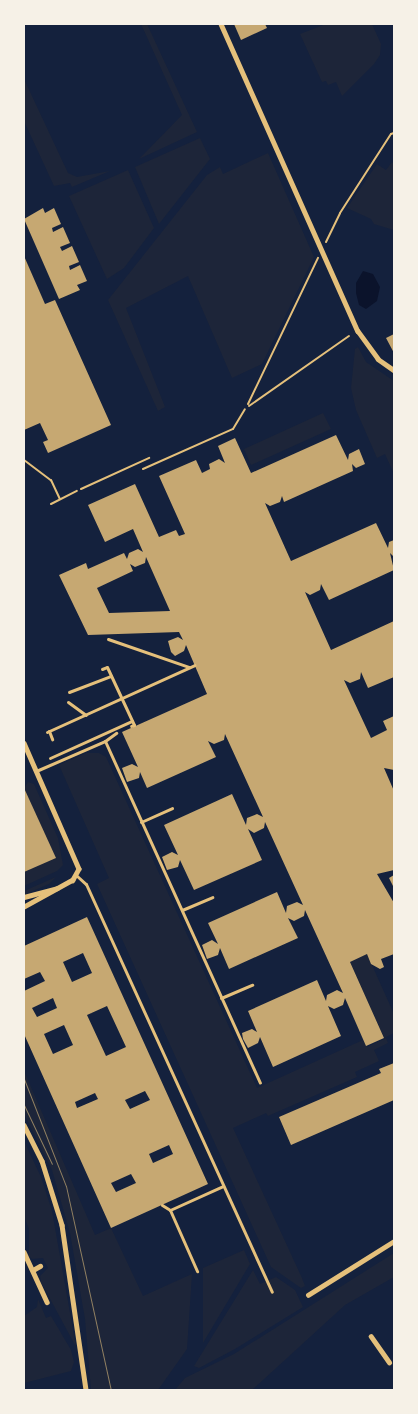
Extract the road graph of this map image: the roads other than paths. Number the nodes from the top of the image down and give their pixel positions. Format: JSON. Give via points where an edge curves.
{"nodes":[{"id":1,"x":221,"y":24,"type":"edge"},
{"id":2,"x":394,"y":370,"type":"edge"},
{"id":3,"x":245,"y":409,"type":"road end"},
{"id":4,"x":24,"y":460,"type":"edge"},
{"id":5,"x":143,"y":469,"type":"dead end"},
{"id":6,"x":77,"y":491,"type":"dead end"},
{"id":7,"x":60,"y":499,"type":"junction"},
{"id":8,"x":51,"y":504,"type":"dead end"},
{"id":9,"x":108,"y":639,"type":"dead end"},
{"id":10,"x":194,"y":665,"type":"dead end"},
{"id":11,"x":189,"y":667,"type":"junction"},
{"id":12,"x":102,"y":669,"type":"dead end"},
{"id":13,"x":111,"y":676,"type":"junction"},
{"id":14,"x":69,"y":692,"type":"dead end"},
{"id":15,"x":122,"y":698,"type":"junction"},
{"id":16,"x":68,"y":702,"type":"dead end"},
{"id":17,"x":86,"y":715,"type":"junction"},
{"id":18,"x":132,"y":721,"type":"junction"},
{"id":19,"x":131,"y":726,"type":"dead end"},
{"id":20,"x":116,"y":733,"type":"dead end"},
{"id":21,"x":52,"y":739,"type":"dead end"},
{"id":22,"x":105,"y":741,"type":"junction"},
{"id":23,"x":24,"y":743,"type":"edge"},
{"id":24,"x":50,"y":758,"type":"dead end"},
{"id":25,"x":36,"y":771,"type":"junction"},
{"id":26,"x":172,"y":808,"type":"dead end"},
{"id":27,"x":141,"y":822,"type":"junction"},
{"id":28,"x":77,"y":876,"type":"junction"},
{"id":29,"x":58,"y":888,"type":"junction"},
{"id":30,"x":24,"y":897,"type":"edge"},
{"id":31,"x":212,"y":897,"type":"dead end"},
{"id":32,"x":24,"y":907,"type":"edge"},
{"id":33,"x":182,"y":910,"type":"junction"},
{"id":34,"x":252,"y":985,"type":"dead end"},
{"id":35,"x":221,"y":998,"type":"junction"},
{"id":36,"x":260,"y":1083,"type":"dead end"},
{"id":37,"x":24,"y":1125,"type":"edge"},
{"id":38,"x":224,"y":1186,"type":"junction"},
{"id":39,"x":162,"y":1205,"type":"dead end"},
{"id":40,"x":170,"y":1210,"type":"junction"},
{"id":41,"x":394,"y":1240,"type":"edge"},
{"id":42,"x":24,"y":1252,"type":"edge"},
{"id":43,"x":40,"y":1266,"type":"dead end"},
{"id":44,"x":33,"y":1270,"type":"junction"},
{"id":45,"x":197,"y":1271,"type":"dead end"},
{"id":46,"x":272,"y":1292,"type":"dead end"},
{"id":47,"x":308,"y":1295,"type":"dead end"},
{"id":48,"x":47,"y":1302,"type":"dead end"},
{"id":49,"x":371,"y":1336,"type":"dead end"},
{"id":50,"x":389,"y":1362,"type":"dead end"},
{"id":51,"x":86,"y":1390,"type":"edge"}],
"edges":[{"from":1,"to":2,"type":"street","via":[[360,334],[378,359]]},
{"from":3,"to":5,"type":"lane","via":[[233,429]]},
{"from":4,"to":7,"type":"lane","via":[[51,480]]},
{"from":6,"to":7,"type":"lane"},
{"from":7,"to":8,"type":"lane"},
{"from":9,"to":11,"type":"street"},
{"from":10,"to":11,"type":"street"},
{"from":11,"to":15,"type":"street"},
{"from":12,"to":13,"type":"street","via":[[107,667]]},
{"from":13,"to":14,"type":"street"},
{"from":13,"to":15,"type":"street"},
{"from":15,"to":17,"type":"street"},
{"from":15,"to":18,"type":"street"},
{"from":16,"to":17,"type":"street"},
{"from":17,"to":21,"type":"street","via":[[48,732]]},
{"from":18,"to":19,"type":"street","via":[[134,725]]},
{"from":18,"to":24,"type":"street"},
{"from":20,"to":22,"type":"street"},
{"from":22,"to":25,"type":"street"},
{"from":22,"to":27,"type":"street"},
{"from":23,"to":25,"type":"street"},
{"from":25,"to":28,"type":"street","via":[[78,863]]},
{"from":26,"to":27,"type":"street"},
{"from":27,"to":33,"type":"street"},
{"from":28,"to":29,"type":"street"},
{"from":28,"to":38,"type":"street","via":[[86,884]]},
{"from":29,"to":30,"type":"street"},
{"from":29,"to":32,"type":"street"},
{"from":31,"to":33,"type":"street"},
{"from":33,"to":35,"type":"street"},
{"from":34,"to":35,"type":"street"},
{"from":35,"to":36,"type":"street"},
{"from":37,"to":51,"type":"street","via":[[42,1161],[62,1225]]},
{"from":38,"to":40,"type":"street"},
{"from":38,"to":46,"type":"street"},
{"from":39,"to":40,"type":"street"},
{"from":40,"to":45,"type":"street"},
{"from":41,"to":47,"type":"street"},
{"from":42,"to":44,"type":"street"},
{"from":43,"to":44,"type":"street"},
{"from":44,"to":48,"type":"street"},
{"from":49,"to":50,"type":"street"}]}
